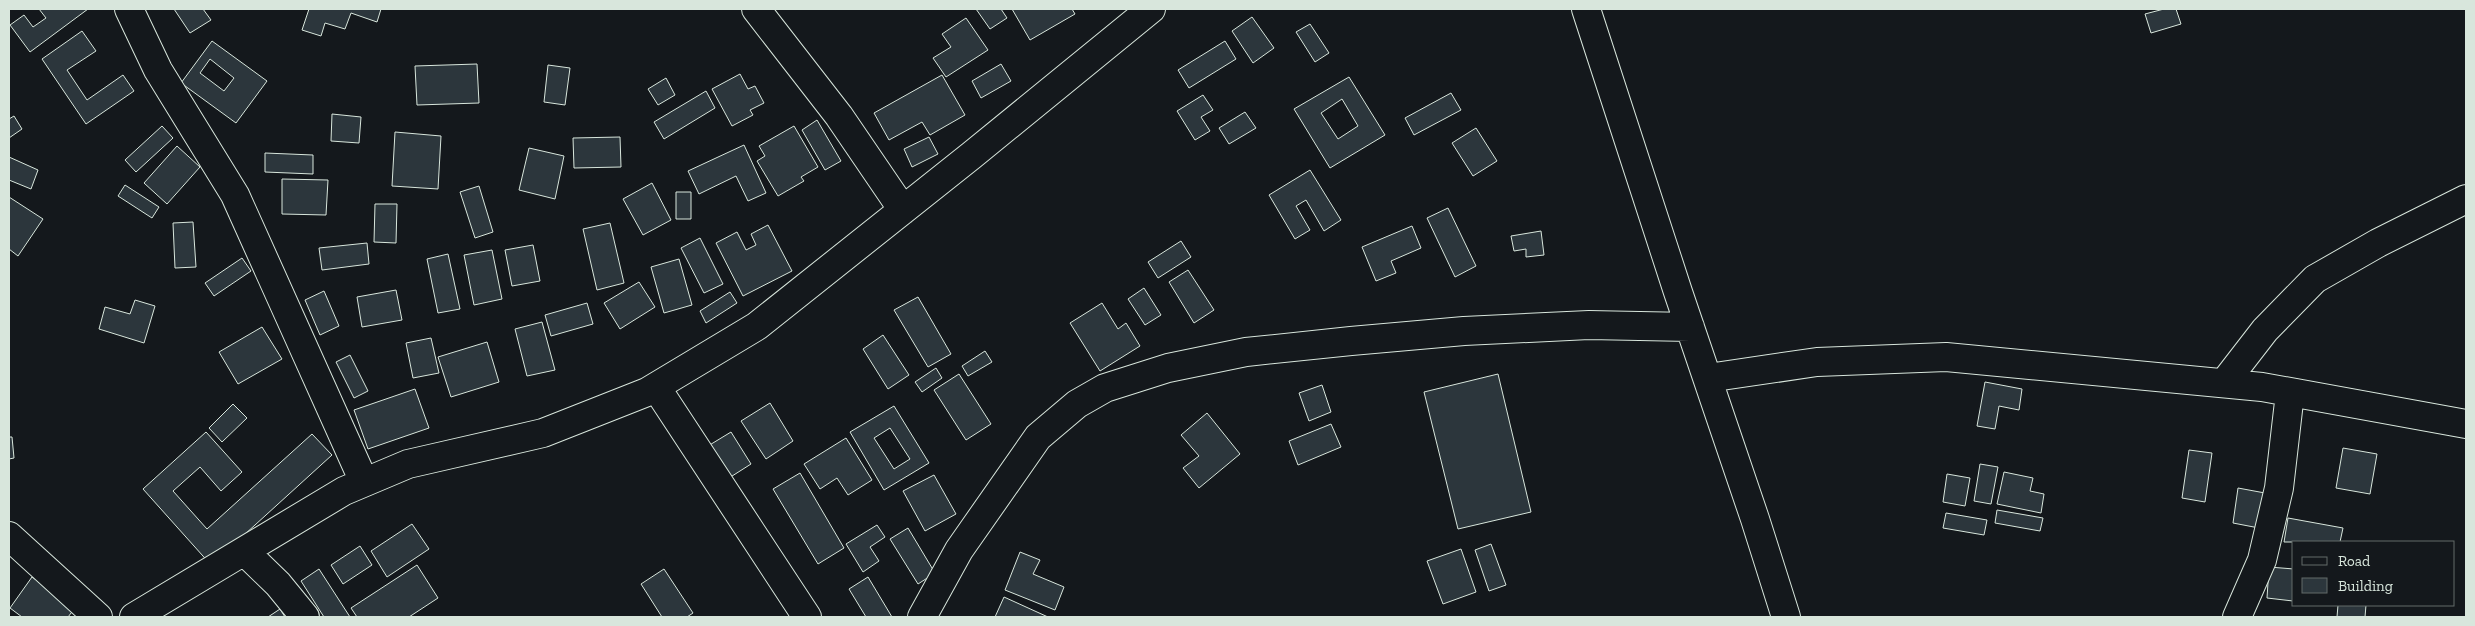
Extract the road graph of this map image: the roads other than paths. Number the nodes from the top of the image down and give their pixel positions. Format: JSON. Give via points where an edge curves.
{"nodes":[{"id":1,"x":129,"y":9,"type":"edge"},
{"id":2,"x":756,"y":9,"type":"edge"},
{"id":3,"x":1151,"y":9,"type":"edge"},
{"id":4,"x":1586,"y":9,"type":"edge"},
{"id":5,"x":2466,"y":199,"type":"edge"},
{"id":6,"x":903,"y":210,"type":"junction"},
{"id":7,"x":1690,"y":327,"type":"junction"},
{"id":8,"x":1708,"y":378,"type":"junction"},
{"id":9,"x":2224,"y":383,"type":"junction"},
{"id":10,"x":656,"y":387,"type":"junction"},
{"id":11,"x":2290,"y":393,"type":"junction"},
{"id":12,"x":2466,"y":424,"type":"edge"},
{"id":13,"x":364,"y":482,"type":"junction"},
{"id":14,"x":9,"y":536,"type":"edge"},
{"id":15,"x":244,"y":551,"type":"junction"},
{"id":16,"x":98,"y":617,"type":"edge"},
{"id":17,"x":134,"y":617,"type":"edge"},
{"id":18,"x":305,"y":617,"type":"edge"},
{"id":19,"x":807,"y":617,"type":"edge"},
{"id":20,"x":922,"y":617,"type":"edge"},
{"id":21,"x":1786,"y":617,"type":"edge"},
{"id":22,"x":2238,"y":617,"type":"edge"}],
"edges":[{"from":1,"to":13,"type":"street","via":[[158,70],[235,195]]},
{"from":2,"to":6,"type":"street","via":[[839,116]]},
{"from":3,"to":6,"type":"street"},
{"from":4,"to":7,"type":"street"},
{"from":5,"to":9,"type":"street","via":[[2315,279],[2265,330]]},
{"from":6,"to":10,"type":"street","via":[[756,326]]},
{"from":7,"to":8,"type":"street"},
{"from":7,"to":20,"type":"street","via":[[1580,326],[1464,331],[1246,352],[1168,368],[1105,388],[1077,404],[1038,437],[959,550]]},
{"from":8,"to":9,"type":"street","via":[[1817,362],[1946,358]]},
{"from":8,"to":21,"type":"street"},
{"from":9,"to":11,"type":"street"},
{"from":10,"to":13,"type":"street","via":[[543,433],[408,464]]},
{"from":10,"to":19,"type":"street"},
{"from":11,"to":12,"type":"street"},
{"from":11,"to":22,"type":"street","via":[[2279,488],[2264,551]]},
{"from":13,"to":15,"type":"street"},
{"from":14,"to":16,"type":"street"},
{"from":15,"to":17,"type":"street"},
{"from":15,"to":18,"type":"street","via":[[278,584]]}]}
